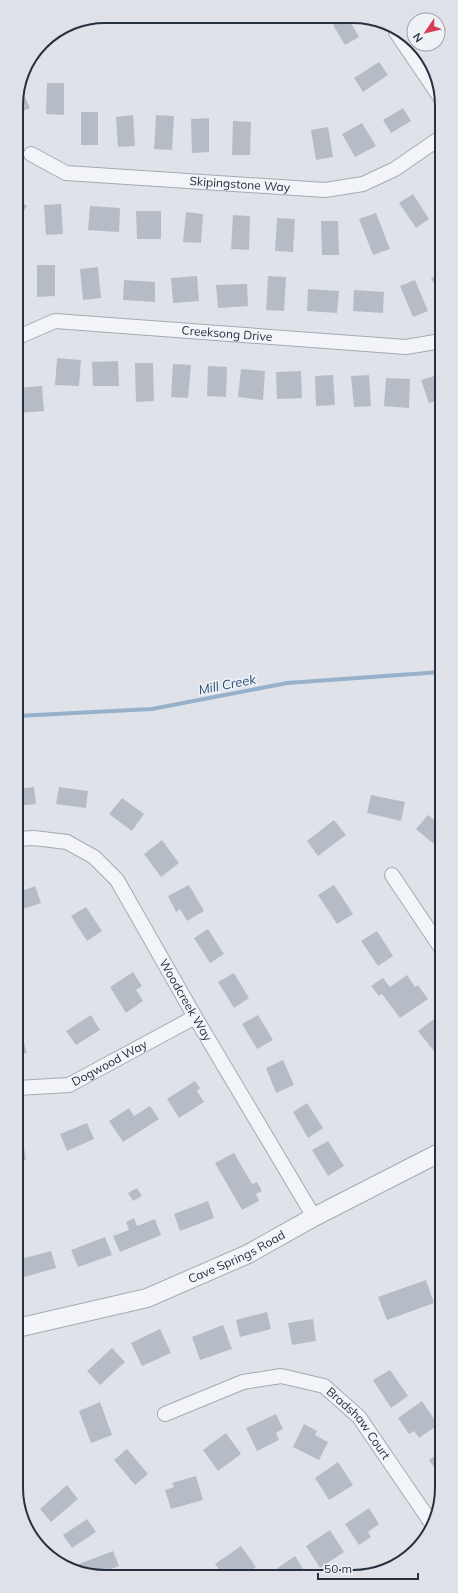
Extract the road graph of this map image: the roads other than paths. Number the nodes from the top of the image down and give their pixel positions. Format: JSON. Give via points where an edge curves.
{"nodes":[{"id":1,"x":400,"y":38,"type":"edge"},
{"id":2,"x":432,"y":86,"type":"edge"},
{"id":3,"x":435,"y":141,"type":"edge"},
{"id":4,"x":31,"y":154,"type":"dead end"},
{"id":5,"x":23,"y":335,"type":"edge"},
{"id":6,"x":435,"y":342,"type":"edge"},
{"id":7,"x":23,"y":839,"type":"edge"},
{"id":8,"x":392,"y":876,"type":"dead end"},
{"id":9,"x":435,"y":939,"type":"edge"},
{"id":10,"x":195,"y":1017,"type":"junction"},
{"id":11,"x":23,"y":1088,"type":"edge"},
{"id":12,"x":435,"y":1156,"type":"edge"},
{"id":13,"x":314,"y":1217,"type":"junction"},
{"id":14,"x":23,"y":1327,"type":"edge"},
{"id":15,"x":164,"y":1414,"type":"dead end"},
{"id":16,"x":429,"y":1519,"type":"edge"}],
"edges":[{"from":1,"to":2,"type":"street"},
{"from":3,"to":4,"type":"street","name":"Skipingstone Way","via":[[395,169],[363,184],[325,190],[66,173]]},
{"from":5,"to":6,"type":"street","name":"Creeksong Drive","via":[[55,321],[406,347]]},
{"from":7,"to":10,"type":"street","name":"Woodcreek Way","via":[[67,842],[94,857],[117,880]]},
{"from":8,"to":9,"type":"street"},
{"from":10,"to":11,"type":"street","name":"Dogwood Way","via":[[69,1085]]},
{"from":10,"to":13,"type":"street","name":"Woodcreek Way"},
{"from":12,"to":13,"type":"street","name":"Cave Springs Road"},
{"from":13,"to":14,"type":"street","name":"Cave Springs Road","via":[[248,1254],[147,1298]]},
{"from":15,"to":16,"type":"street","name":"Bradshaw Court","via":[[243,1382],[281,1376],[324,1386],[359,1417]]}]}
